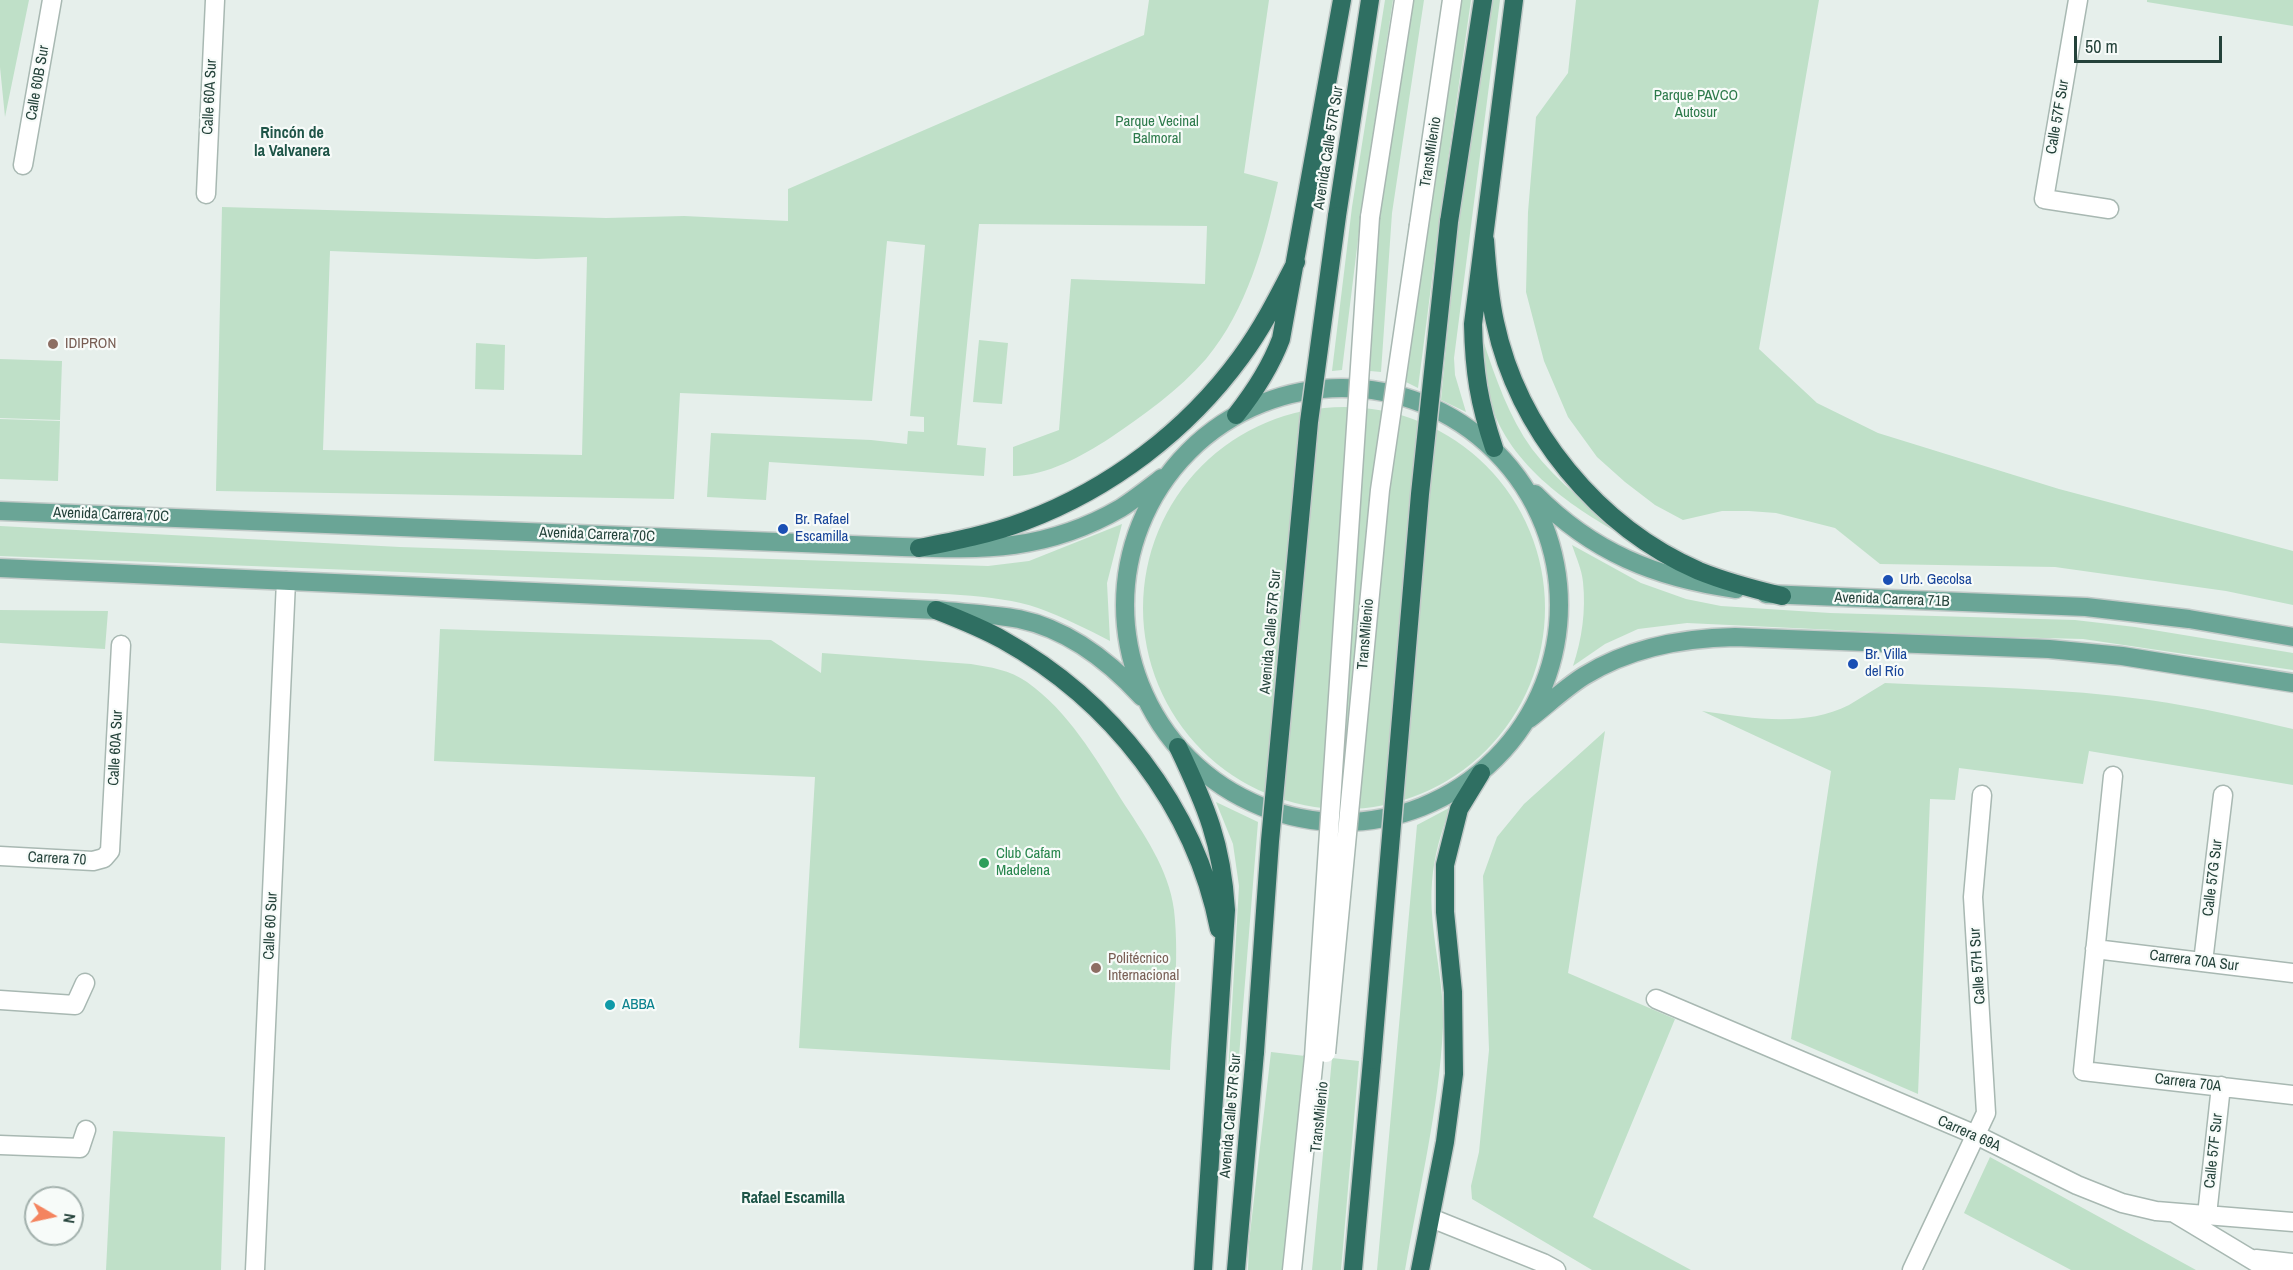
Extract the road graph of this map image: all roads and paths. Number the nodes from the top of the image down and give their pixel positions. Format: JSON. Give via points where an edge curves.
{"nodes":[{"id":1,"x":52,"y":0,"type":"edge"},
{"id":2,"x":215,"y":0,"type":"edge"},
{"id":3,"x":1342,"y":0,"type":"edge"},
{"id":4,"x":1370,"y":0,"type":"edge"},
{"id":5,"x":1404,"y":0,"type":"edge"},
{"id":6,"x":1452,"y":0,"type":"edge"},
{"id":7,"x":1483,"y":0,"type":"edge"},
{"id":8,"x":1514,"y":0,"type":"edge"},
{"id":9,"x":2078,"y":0,"type":"edge"},
{"id":10,"x":23,"y":165,"type":"dead end"},
{"id":11,"x":206,"y":194,"type":"dead end"},
{"id":12,"x":2109,"y":210,"type":"dead end"},
{"id":13,"x":1485,"y":240,"type":"junction"},
{"id":14,"x":1296,"y":262,"type":"junction"},
{"id":15,"x":1236,"y":415,"type":"junction"},
{"id":16,"x":1494,"y":448,"type":"junction"},
{"id":17,"x":1173,"y":469,"type":"junction"},
{"id":18,"x":1521,"y":480,"type":"junction"},
{"id":19,"x":0,"y":511,"type":"edge"},
{"id":20,"x":919,"y":548,"type":"junction"},
{"id":21,"x":0,"y":568,"type":"edge"},
{"id":22,"x":286,"y":581,"type":"junction"},
{"id":23,"x":1782,"y":596,"type":"junction"},
{"id":24,"x":936,"y":610,"type":"junction"},
{"id":25,"x":2293,"y":637,"type":"edge"},
{"id":26,"x":121,"y":645,"type":"dead end"},
{"id":27,"x":2293,"y":683,"type":"edge"},
{"id":28,"x":1150,"y":706,"type":"junction"},
{"id":29,"x":1525,"y":722,"type":"junction"},
{"id":30,"x":1178,"y":747,"type":"junction"},
{"id":31,"x":1481,"y":773,"type":"junction"},
{"id":32,"x":2113,"y":776,"type":"dead end"},
{"id":33,"x":1982,"y":795,"type":"dead end"},
{"id":34,"x":2223,"y":795,"type":"dead end"},
{"id":35,"x":110,"y":851,"type":"joint"},
{"id":36,"x":0,"y":856,"type":"edge"},
{"id":37,"x":2096,"y":949,"type":"junction"},
{"id":38,"x":1224,"y":953,"type":"junction"},
{"id":39,"x":2203,"y":962,"type":"junction"},
{"id":40,"x":2293,"y":973,"type":"edge"},
{"id":41,"x":85,"y":983,"type":"dead end"},
{"id":42,"x":1656,"y":999,"type":"dead end"},
{"id":43,"x":0,"y":1000,"type":"edge"},
{"id":44,"x":1320,"y":1058,"type":"junction"},
{"id":45,"x":2221,"y":1086,"type":"junction"},
{"id":46,"x":2293,"y":1095,"type":"edge"},
{"id":47,"x":86,"y":1130,"type":"dead end"},
{"id":48,"x":1976,"y":1135,"type":"junction"},
{"id":49,"x":0,"y":1145,"type":"edge"},
{"id":50,"x":2172,"y":1212,"type":"junction"},
{"id":51,"x":2207,"y":1215,"type":"junction"},
{"id":52,"x":1431,"y":1218,"type":"junction"},
{"id":53,"x":2293,"y":1222,"type":"edge"},
{"id":54,"x":2250,"y":1259,"type":"junction"},
{"id":55,"x":2293,"y":1263,"type":"edge"},
{"id":56,"x":1547,"y":1268,"type":"edge"},
{"id":57,"x":255,"y":1270,"type":"edge"},
{"id":58,"x":1203,"y":1270,"type":"edge"},
{"id":59,"x":1236,"y":1270,"type":"edge"},
{"id":60,"x":1292,"y":1270,"type":"edge"},
{"id":61,"x":1304,"y":1270,"type":"edge"},
{"id":62,"x":1353,"y":1270,"type":"edge"},
{"id":63,"x":1420,"y":1270,"type":"edge"},
{"id":64,"x":1912,"y":1270,"type":"edge"},
{"id":65,"x":2269,"y":1270,"type":"edge"}],
"edges":[{"from":1,"to":10,"type":"street","name":"Calle 60B Sur"},
{"from":2,"to":11,"type":"street","name":"Calle 60A Sur"},
{"from":3,"to":14,"type":"highway"},
{"from":4,"to":59,"type":"highway","name":"Avenida Calle 57R Sur","bridge":true,"via":[[1308,422]]},
{"from":5,"to":44,"type":"street","name":"TransMilenio","bridge":true,"via":[[1370,217]]},
{"from":6,"to":44,"type":"street","name":"TransMilenio","bridge":true,"via":[[1379,502]]},
{"from":7,"to":62,"type":"highway","bridge":true,"via":[[1449,222],[1420,494]]},
{"from":8,"to":13,"type":"highway"},
{"from":9,"to":12,"type":"street","name":"Calle 57F Sur","via":[[2044,199]]},
{"from":13,"to":16,"type":"highway","via":[[1473,324],[1474,367],[1481,408]]},
{"from":13,"to":23,"type":"highway","via":[[1495,323],[1507,363],[1523,401],[1568,471],[1627,528],[1661,551],[1739,586]]},
{"from":14,"to":15,"type":"highway","via":[[1273,360]]},
{"from":14,"to":20,"type":"highway","via":[[1271,311],[1206,400],[1122,471],[1075,499],[1025,521],[973,538]]},
{"from":15,"to":16,"type":"main road","via":[[1288,394],[1342,387],[1398,394],[1449,415]]},
{"from":15,"to":17,"type":"main road","via":[[1206,436]]},
{"from":16,"to":18,"type":"main road"},
{"from":17,"to":20,"type":"main road","name":"Avenida Carrera 70C","via":[[1124,506],[1082,528],[1046,540],[1012,546]]},
{"from":17,"to":28,"type":"main road","via":[[1138,531],[1129,566],[1128,638],[1136,673]]},
{"from":18,"to":23,"type":"main road","name":"Avenida Carrera 71B","via":[[1552,512],[1610,553],[1680,580]]},
{"from":18,"to":29,"type":"main road","via":[[1545,525],[1557,575],[1558,616],[1548,676]]},
{"from":19,"to":20,"type":"main road","name":"Avenida Carrera 70C"},
{"from":21,"to":22,"type":"main road"},
{"from":22,"to":24,"type":"main road"},
{"from":22,"to":57,"type":"street","name":"Calle 60 Sur"},
{"from":23,"to":25,"type":"main road","name":"Avenida Carrera 71B","via":[[2086,608],[2189,619]]},
{"from":24,"to":28,"type":"main road","via":[[1040,625],[1104,660]]},
{"from":24,"to":38,"type":"highway","via":[[994,635],[1033,658],[1090,702],[1121,735],[1159,785],[1194,849],[1217,917]]},
{"from":26,"to":35,"type":"street","name":"Calle 60A Sur"},
{"from":27,"to":29,"type":"main road","via":[[2121,656],[2049,649],[1702,638],[1645,649],[1614,660],[1583,677]]},
{"from":28,"to":30,"type":"main road"},
{"from":29,"to":31,"type":"main road"},
{"from":30,"to":31,"type":"main road","via":[[1208,777],[1243,800],[1283,815],[1324,823],[1366,822],[1408,813],[1447,797]]},
{"from":30,"to":38,"type":"highway","via":[[1203,800],[1221,856],[1226,910]]},
{"from":31,"to":52,"type":"highway","via":[[1459,809],[1445,865],[1454,1074]]},
{"from":32,"to":37,"type":"street"},
{"from":33,"to":48,"type":"street","name":"Calle 57H Sur","via":[[1973,897],[1986,1113]]},
{"from":34,"to":39,"type":"street","name":"Calle 57G Sur"},
{"from":35,"to":36,"type":"street","name":"Carrera 70","via":[[93,861]]},
{"from":37,"to":39,"type":"street","name":"Carrera 70A Sur"},
{"from":37,"to":45,"type":"street","name":"Carrera 70A","via":[[2084,1071]]},
{"from":38,"to":58,"type":"highway"},
{"from":39,"to":40,"type":"street","name":"Carrera 70A Sur"},
{"from":41,"to":43,"type":"street","via":[[75,1005]]},
{"from":42,"to":48,"type":"street","name":"Carrera 69A"},
{"from":44,"to":60,"type":"street","name":"TransMilenio"},
{"from":44,"to":61,"type":"street","name":"TransMilenio"},
{"from":45,"to":46,"type":"street","name":"Carrera 70A"},
{"from":45,"to":51,"type":"street","name":"Calle 57F Sur"},
{"from":47,"to":49,"type":"street","via":[[80,1148]]},
{"from":48,"to":50,"type":"street","name":"Carrera 69A","via":[[2104,1196]]},
{"from":48,"to":64,"type":"street","name":"Calle 57H Sur"},
{"from":50,"to":51,"type":"street","name":"Carrera 69A"},
{"from":50,"to":54,"type":"street"},
{"from":51,"to":53,"type":"street","name":"Carrera 69A"},
{"from":52,"to":56,"type":"street"},
{"from":52,"to":63,"type":"highway"},
{"from":54,"to":55,"type":"street"},
{"from":54,"to":65,"type":"street"}]}
